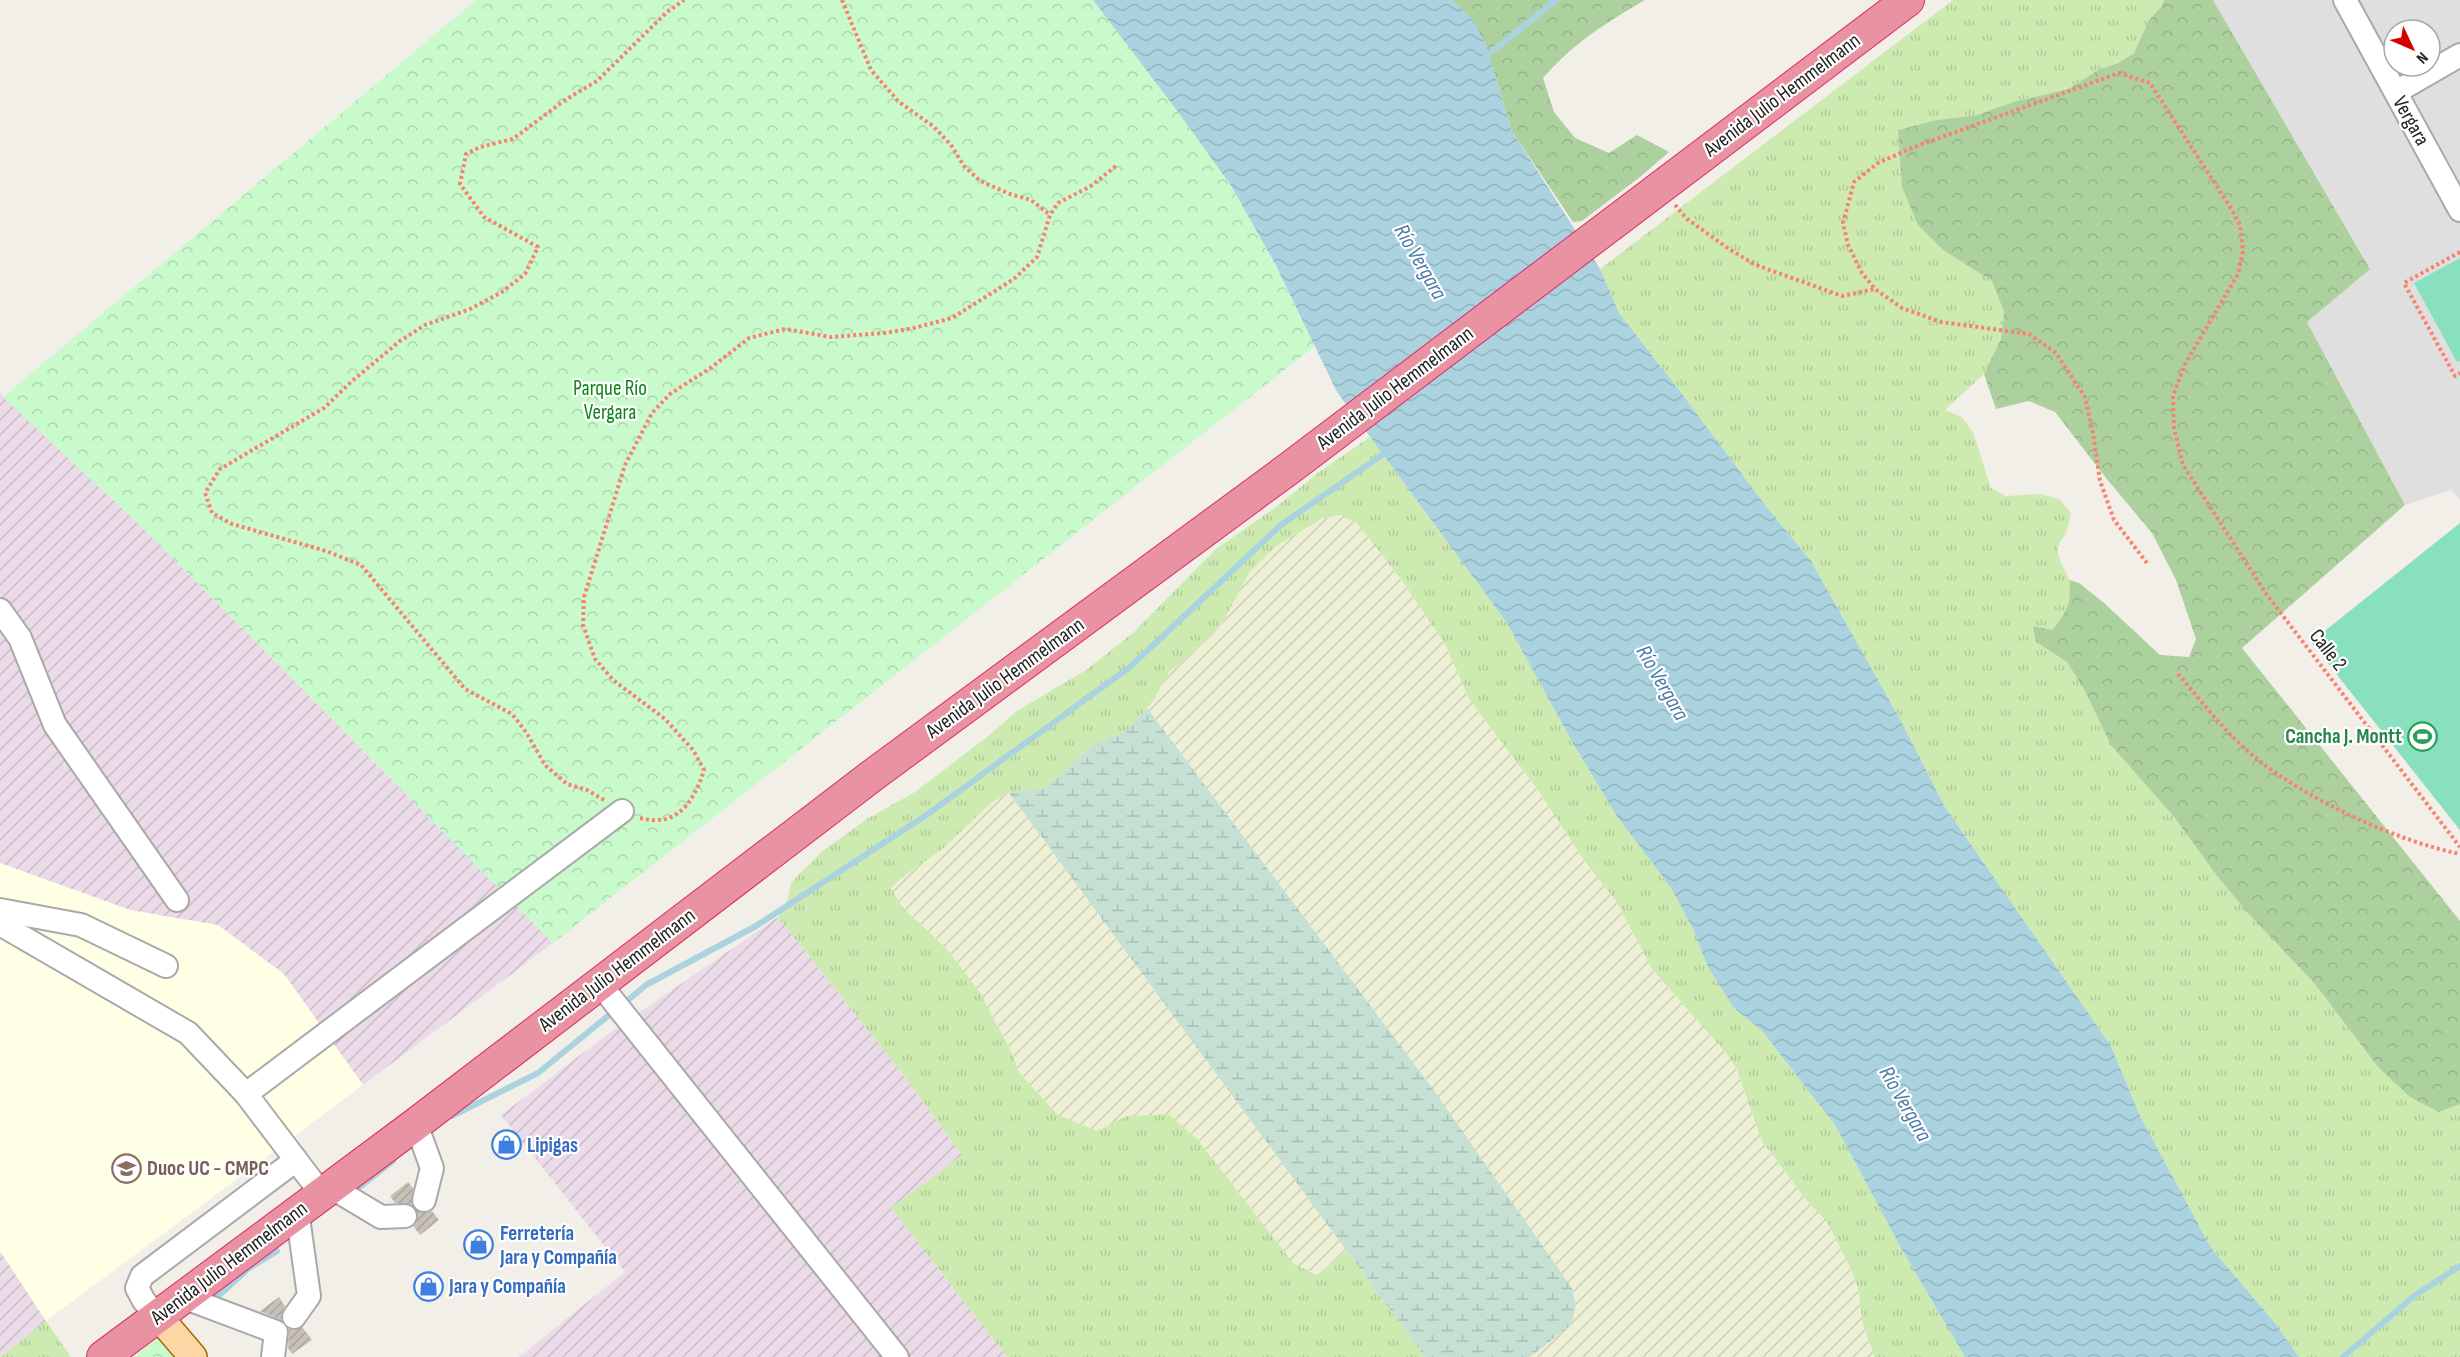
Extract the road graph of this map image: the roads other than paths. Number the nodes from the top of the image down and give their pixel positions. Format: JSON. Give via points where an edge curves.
{"nodes":[{"id":1,"x":1908,"y":0,"type":"edge"},
{"id":2,"x":2345,"y":0,"type":"edge"},
{"id":3,"x":2460,"y":55,"type":"edge"},
{"id":4,"x":2396,"y":93,"type":"junction"},
{"id":5,"x":2460,"y":210,"type":"edge"},
{"id":6,"x":0,"y":610,"type":"edge"},
{"id":7,"x":622,"y":811,"type":"road end"},
{"id":8,"x":177,"y":900,"type":"dead end"},
{"id":9,"x":0,"y":910,"type":"edge"},
{"id":10,"x":0,"y":924,"type":"edge"},
{"id":11,"x":166,"y":966,"type":"dead end"},
{"id":12,"x":599,"y":983,"type":"junction"},
{"id":13,"x":246,"y":1094,"type":"junction"},
{"id":14,"x":416,"y":1124,"type":"junction"},
{"id":15,"x":296,"y":1160,"type":"junction"},
{"id":16,"x":316,"y":1197,"type":"junction"},
{"id":17,"x":424,"y":1200,"type":"dead end"},
{"id":18,"x":405,"y":1216,"type":"dead end"},
{"id":19,"x":183,"y":1297,"type":"junction"},
{"id":20,"x":159,"y":1316,"type":"junction"},
{"id":21,"x":294,"y":1317,"type":"dead end"},
{"id":22,"x":103,"y":1357,"type":"edge"},
{"id":23,"x":193,"y":1357,"type":"edge"},
{"id":24,"x":273,"y":1357,"type":"edge"},
{"id":25,"x":897,"y":1357,"type":"edge"}],
"edges":[{"from":1,"to":12,"type":"highway","name":"Avenida Julio Hemmelmann"},
{"from":2,"to":4,"type":"street","name":"Vergara"},
{"from":3,"to":4,"type":"street"},
{"from":4,"to":5,"type":"street","name":"Vergara"},
{"from":6,"to":8,"type":"street","via":[[20,638],[55,725]]},
{"from":7,"to":13,"type":"street"},
{"from":9,"to":11,"type":"street","via":[[81,925]]},
{"from":10,"to":13,"type":"street","via":[[188,1033]]},
{"from":12,"to":14,"type":"highway","name":"Avenida Julio Hemmelmann"},
{"from":12,"to":25,"type":"street"},
{"from":13,"to":15,"type":"street"},
{"from":14,"to":16,"type":"highway","name":"Avenida Julio Hemmelmann"},
{"from":14,"to":17,"type":"street","via":[[432,1168]]},
{"from":15,"to":16,"type":"street"},
{"from":15,"to":20,"type":"street","via":[[142,1276],[137,1288]]},
{"from":16,"to":18,"type":"street","via":[[381,1217]]},
{"from":16,"to":19,"type":"highway","name":"Avenida Julio Hemmelmann"},
{"from":16,"to":21,"type":"street","via":[[309,1296]]},
{"from":19,"to":20,"type":"highway","name":"Avenida Julio Hemmelmann"},
{"from":19,"to":24,"type":"street","via":[[276,1332]]},
{"from":20,"to":22,"type":"highway","name":"Avenida Julio Hemmelmann"},
{"from":20,"to":23,"type":"main road"}]}
